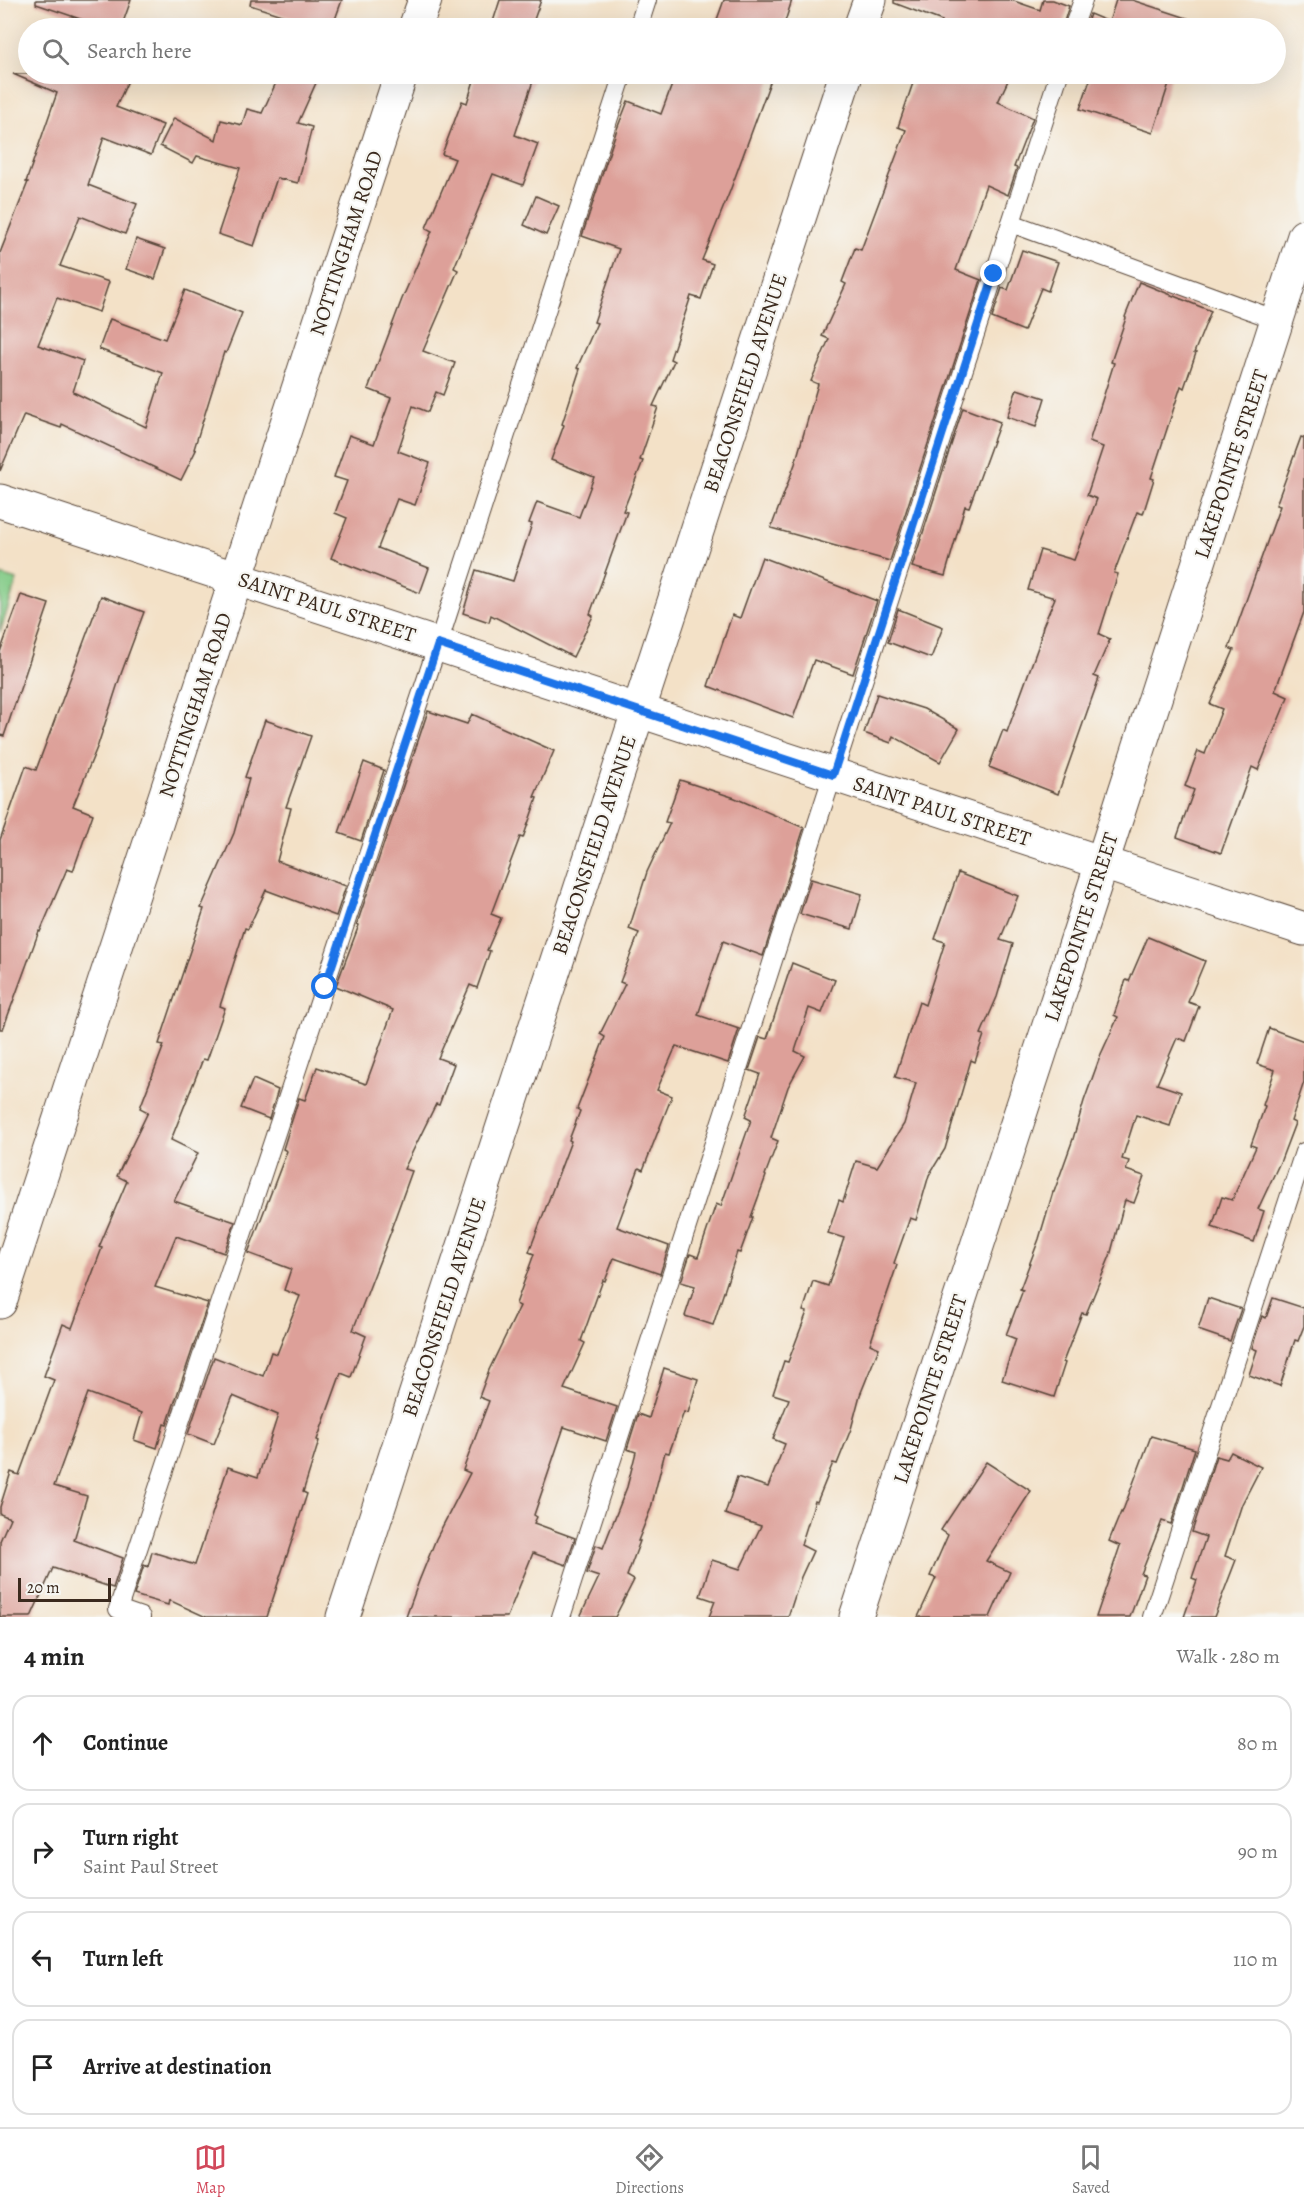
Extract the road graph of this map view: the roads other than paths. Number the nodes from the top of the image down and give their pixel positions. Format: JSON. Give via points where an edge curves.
{"nodes":[{"id":1,"x":425,"y":0,"type":"edge"},
{"id":2,"x":647,"y":0,"type":"edge"},
{"id":3,"x":870,"y":0,"type":"edge"},
{"id":4,"x":1083,"y":0,"type":"edge"},
{"id":5,"x":419,"y":18,"type":"edge"},
{"id":6,"x":641,"y":18,"type":"edge"},
{"id":7,"x":864,"y":18,"type":"edge"},
{"id":8,"x":1077,"y":18,"type":"edge"},
{"id":9,"x":398,"y":84,"type":"edge"},
{"id":10,"x":619,"y":84,"type":"edge"},
{"id":11,"x":843,"y":84,"type":"edge"},
{"id":12,"x":1056,"y":84,"type":"edge"},
{"id":13,"x":1011,"y":223,"type":"junction"},
{"id":14,"x":1304,"y":236,"type":"edge"},
{"id":15,"x":1277,"y":320,"type":"junction"},
{"id":16,"x":0,"y":501,"type":"edge"},
{"id":17,"x":237,"y":577,"type":"junction"},
{"id":18,"x":438,"y":644,"type":"junction"},
{"id":19,"x":638,"y":711,"type":"junction"},
{"id":20,"x":833,"y":775,"type":"junction"},
{"id":21,"x":1102,"y":864,"type":"junction"},
{"id":22,"x":1304,"y":929,"type":"edge"},
{"id":23,"x":1304,"y":1152,"type":"edge"},
{"id":24,"x":0,"y":1302,"type":"edge"},
{"id":25,"x":141,"y":1617,"type":"edge"},
{"id":26,"x":344,"y":1617,"type":"edge"},
{"id":27,"x":561,"y":1617,"type":"edge"},
{"id":28,"x":856,"y":1617,"type":"edge"},
{"id":29,"x":1152,"y":1617,"type":"edge"}],
"edges":[{"from":1,"to":5,"type":"street"},
{"from":2,"to":6,"type":"lane"},
{"from":3,"to":7,"type":"street"},
{"from":4,"to":8,"type":"lane"},
{"from":9,"to":17,"type":"street","name":"NOTTINGHAM ROAD"},
{"from":10,"to":18,"type":"lane"},
{"from":11,"to":19,"type":"street","name":"BEACONSFIELD AVENUE"},
{"from":12,"to":13,"type":"lane"},
{"from":13,"to":15,"type":"lane"},
{"from":13,"to":20,"type":"lane"},
{"from":14,"to":15,"type":"street","name":"LAKEPOINTE STREET"},
{"from":15,"to":21,"type":"street","name":"LAKEPOINTE STREET"},
{"from":16,"to":17,"type":"street","name":"SAINT PAUL STREET"},
{"from":17,"to":18,"type":"street","name":"SAINT PAUL STREET"},
{"from":17,"to":24,"type":"street","name":"NOTTINGHAM ROAD"},
{"from":18,"to":19,"type":"street","name":"SAINT PAUL STREET"},
{"from":18,"to":25,"type":"lane","via":[[118,1609]]},
{"from":19,"to":20,"type":"street","name":"SAINT PAUL STREET"},
{"from":19,"to":26,"type":"street","name":"BEACONSFIELD AVENUE"},
{"from":20,"to":21,"type":"street","name":"SAINT PAUL STREET"},
{"from":20,"to":27,"type":"lane"},
{"from":21,"to":22,"type":"street","name":"SAINT PAUL STREET"},
{"from":21,"to":28,"type":"street","name":"LAKEPOINTE STREET"},
{"from":23,"to":29,"type":"lane"}]}
